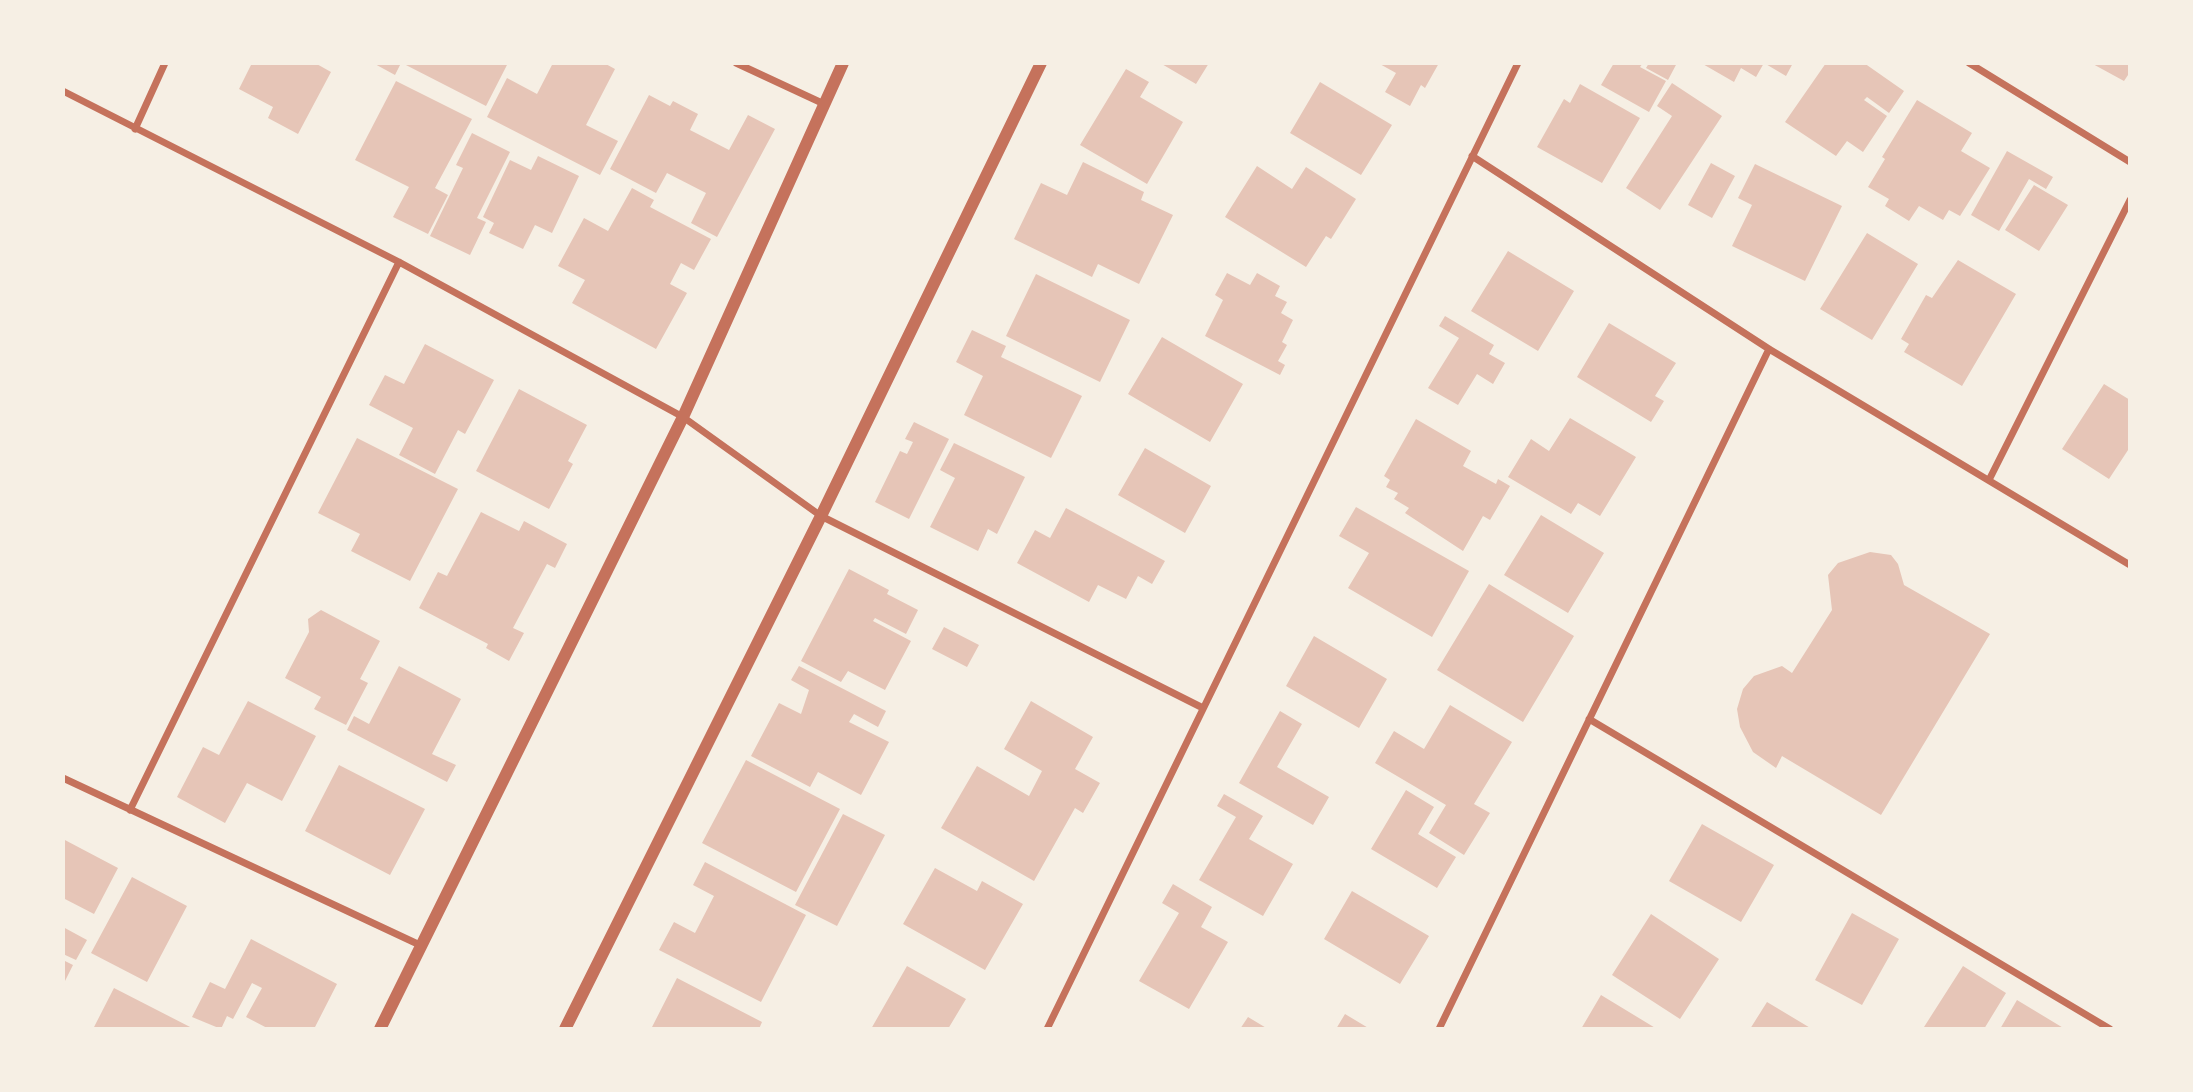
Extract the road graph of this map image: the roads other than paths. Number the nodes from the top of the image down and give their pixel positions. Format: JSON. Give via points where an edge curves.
{"nodes":[{"id":1,"x":165,"y":63,"type":"edge"},
{"id":2,"x":736,"y":63,"type":"edge"},
{"id":3,"x":843,"y":63,"type":"edge"},
{"id":4,"x":1041,"y":63,"type":"edge"},
{"id":5,"x":1518,"y":63,"type":"edge"},
{"id":6,"x":1969,"y":63,"type":"edge"},
{"id":7,"x":63,"y":91,"type":"edge"},
{"id":8,"x":822,"y":103,"type":"junction"},
{"id":9,"x":135,"y":129,"type":"junction"},
{"id":10,"x":1472,"y":156,"type":"junction"},
{"id":11,"x":2130,"y":162,"type":"edge"},
{"id":12,"x":2130,"y":200,"type":"edge"},
{"id":13,"x":398,"y":262,"type":"junction"},
{"id":14,"x":1769,"y":349,"type":"junction"},
{"id":15,"x":683,"y":417,"type":"junction"},
{"id":16,"x":1989,"y":481,"type":"junction"},
{"id":17,"x":821,"y":516,"type":"junction"},
{"id":18,"x":2130,"y":565,"type":"edge"},
{"id":19,"x":1201,"y":707,"type":"junction"},
{"id":20,"x":1589,"y":719,"type":"junction"},
{"id":21,"x":63,"y":778,"type":"edge"},
{"id":22,"x":130,"y":810,"type":"junction"},
{"id":23,"x":422,"y":946,"type":"junction"},
{"id":24,"x":1051,"y":1028,"type":"edge"},
{"id":25,"x":380,"y":1029,"type":"edge"},
{"id":26,"x":565,"y":1029,"type":"edge"},
{"id":27,"x":1439,"y":1029,"type":"edge"},
{"id":28,"x":2110,"y":1029,"type":"edge"}],
"edges":[{"from":1,"to":9,"type":"street"},
{"from":2,"to":8,"type":"street"},
{"from":3,"to":8,"type":"street"},
{"from":4,"to":17,"type":"street"},
{"from":5,"to":10,"type":"street"},
{"from":6,"to":11,"type":"street"},
{"from":7,"to":9,"type":"street"},
{"from":8,"to":15,"type":"street"},
{"from":9,"to":13,"type":"street"},
{"from":10,"to":14,"type":"street"},
{"from":10,"to":19,"type":"street"},
{"from":12,"to":16,"type":"street"},
{"from":13,"to":15,"type":"street"},
{"from":13,"to":22,"type":"street"},
{"from":14,"to":16,"type":"street"},
{"from":14,"to":20,"type":"street"},
{"from":15,"to":17,"type":"street"},
{"from":15,"to":23,"type":"street"},
{"from":16,"to":18,"type":"street"},
{"from":17,"to":19,"type":"street"},
{"from":17,"to":26,"type":"street"},
{"from":19,"to":24,"type":"street"},
{"from":20,"to":27,"type":"street"},
{"from":20,"to":28,"type":"street"},
{"from":21,"to":22,"type":"street"},
{"from":22,"to":23,"type":"street"},
{"from":23,"to":25,"type":"street"}]}
